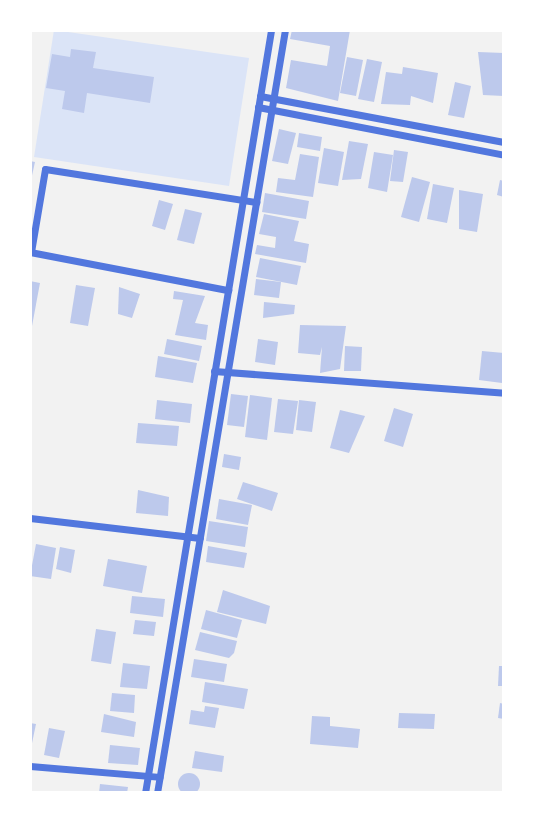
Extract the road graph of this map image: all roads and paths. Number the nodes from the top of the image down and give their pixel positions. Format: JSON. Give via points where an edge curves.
{"nodes":[{"id":1,"x":271,"y":30,"type":"edge"},
{"id":2,"x":285,"y":30,"type":"edge"},
{"id":3,"x":260,"y":96,"type":"junction"},
{"id":4,"x":274,"y":98,"type":"junction"},
{"id":5,"x":258,"y":107,"type":"junction"},
{"id":6,"x":272,"y":110,"type":"junction"},
{"id":7,"x":504,"y":142,"type":"edge"},
{"id":8,"x":504,"y":155,"type":"edge"},
{"id":9,"x":243,"y":201,"type":"junction"},
{"id":10,"x":256,"y":202,"type":"junction"},
{"id":11,"x":30,"y":252,"type":"edge"},
{"id":12,"x":228,"y":290,"type":"junction"},
{"id":13,"x":214,"y":371,"type":"junction"},
{"id":14,"x":228,"y":371,"type":"junction"},
{"id":15,"x":504,"y":393,"type":"edge"},
{"id":16,"x":30,"y":518,"type":"edge"},
{"id":17,"x":188,"y":535,"type":"junction"},
{"id":18,"x":200,"y":538,"type":"junction"},
{"id":19,"x":30,"y":766,"type":"edge"},
{"id":20,"x":148,"y":774,"type":"junction"},
{"id":21,"x":160,"y":777,"type":"junction"},
{"id":22,"x":145,"y":793,"type":"edge"},
{"id":23,"x":157,"y":793,"type":"edge"}],
"edges":[{"from":1,"to":3,"type":"street"},
{"from":2,"to":4,"type":"street"},
{"from":3,"to":4,"type":"street"},
{"from":3,"to":5,"type":"street"},
{"from":4,"to":6,"type":"street"},
{"from":4,"to":7,"type":"street"},
{"from":5,"to":6,"type":"street"},
{"from":5,"to":9,"type":"street"},
{"from":6,"to":8,"type":"street"},
{"from":6,"to":10,"type":"street"},
{"from":9,"to":10,"type":"street"},
{"from":9,"to":11,"type":"street","via":[[45,169]]},
{"from":9,"to":12,"type":"street"},
{"from":10,"to":14,"type":"street"},
{"from":11,"to":12,"type":"street"},
{"from":12,"to":13,"type":"street"},
{"from":13,"to":14,"type":"street"},
{"from":13,"to":17,"type":"street"},
{"from":14,"to":15,"type":"street"},
{"from":14,"to":18,"type":"street"},
{"from":16,"to":17,"type":"street"},
{"from":17,"to":18,"type":"street"},
{"from":17,"to":20,"type":"street"},
{"from":18,"to":21,"type":"street"},
{"from":19,"to":20,"type":"street"},
{"from":20,"to":21,"type":"street"},
{"from":20,"to":22,"type":"street"},
{"from":21,"to":23,"type":"street"}]}
